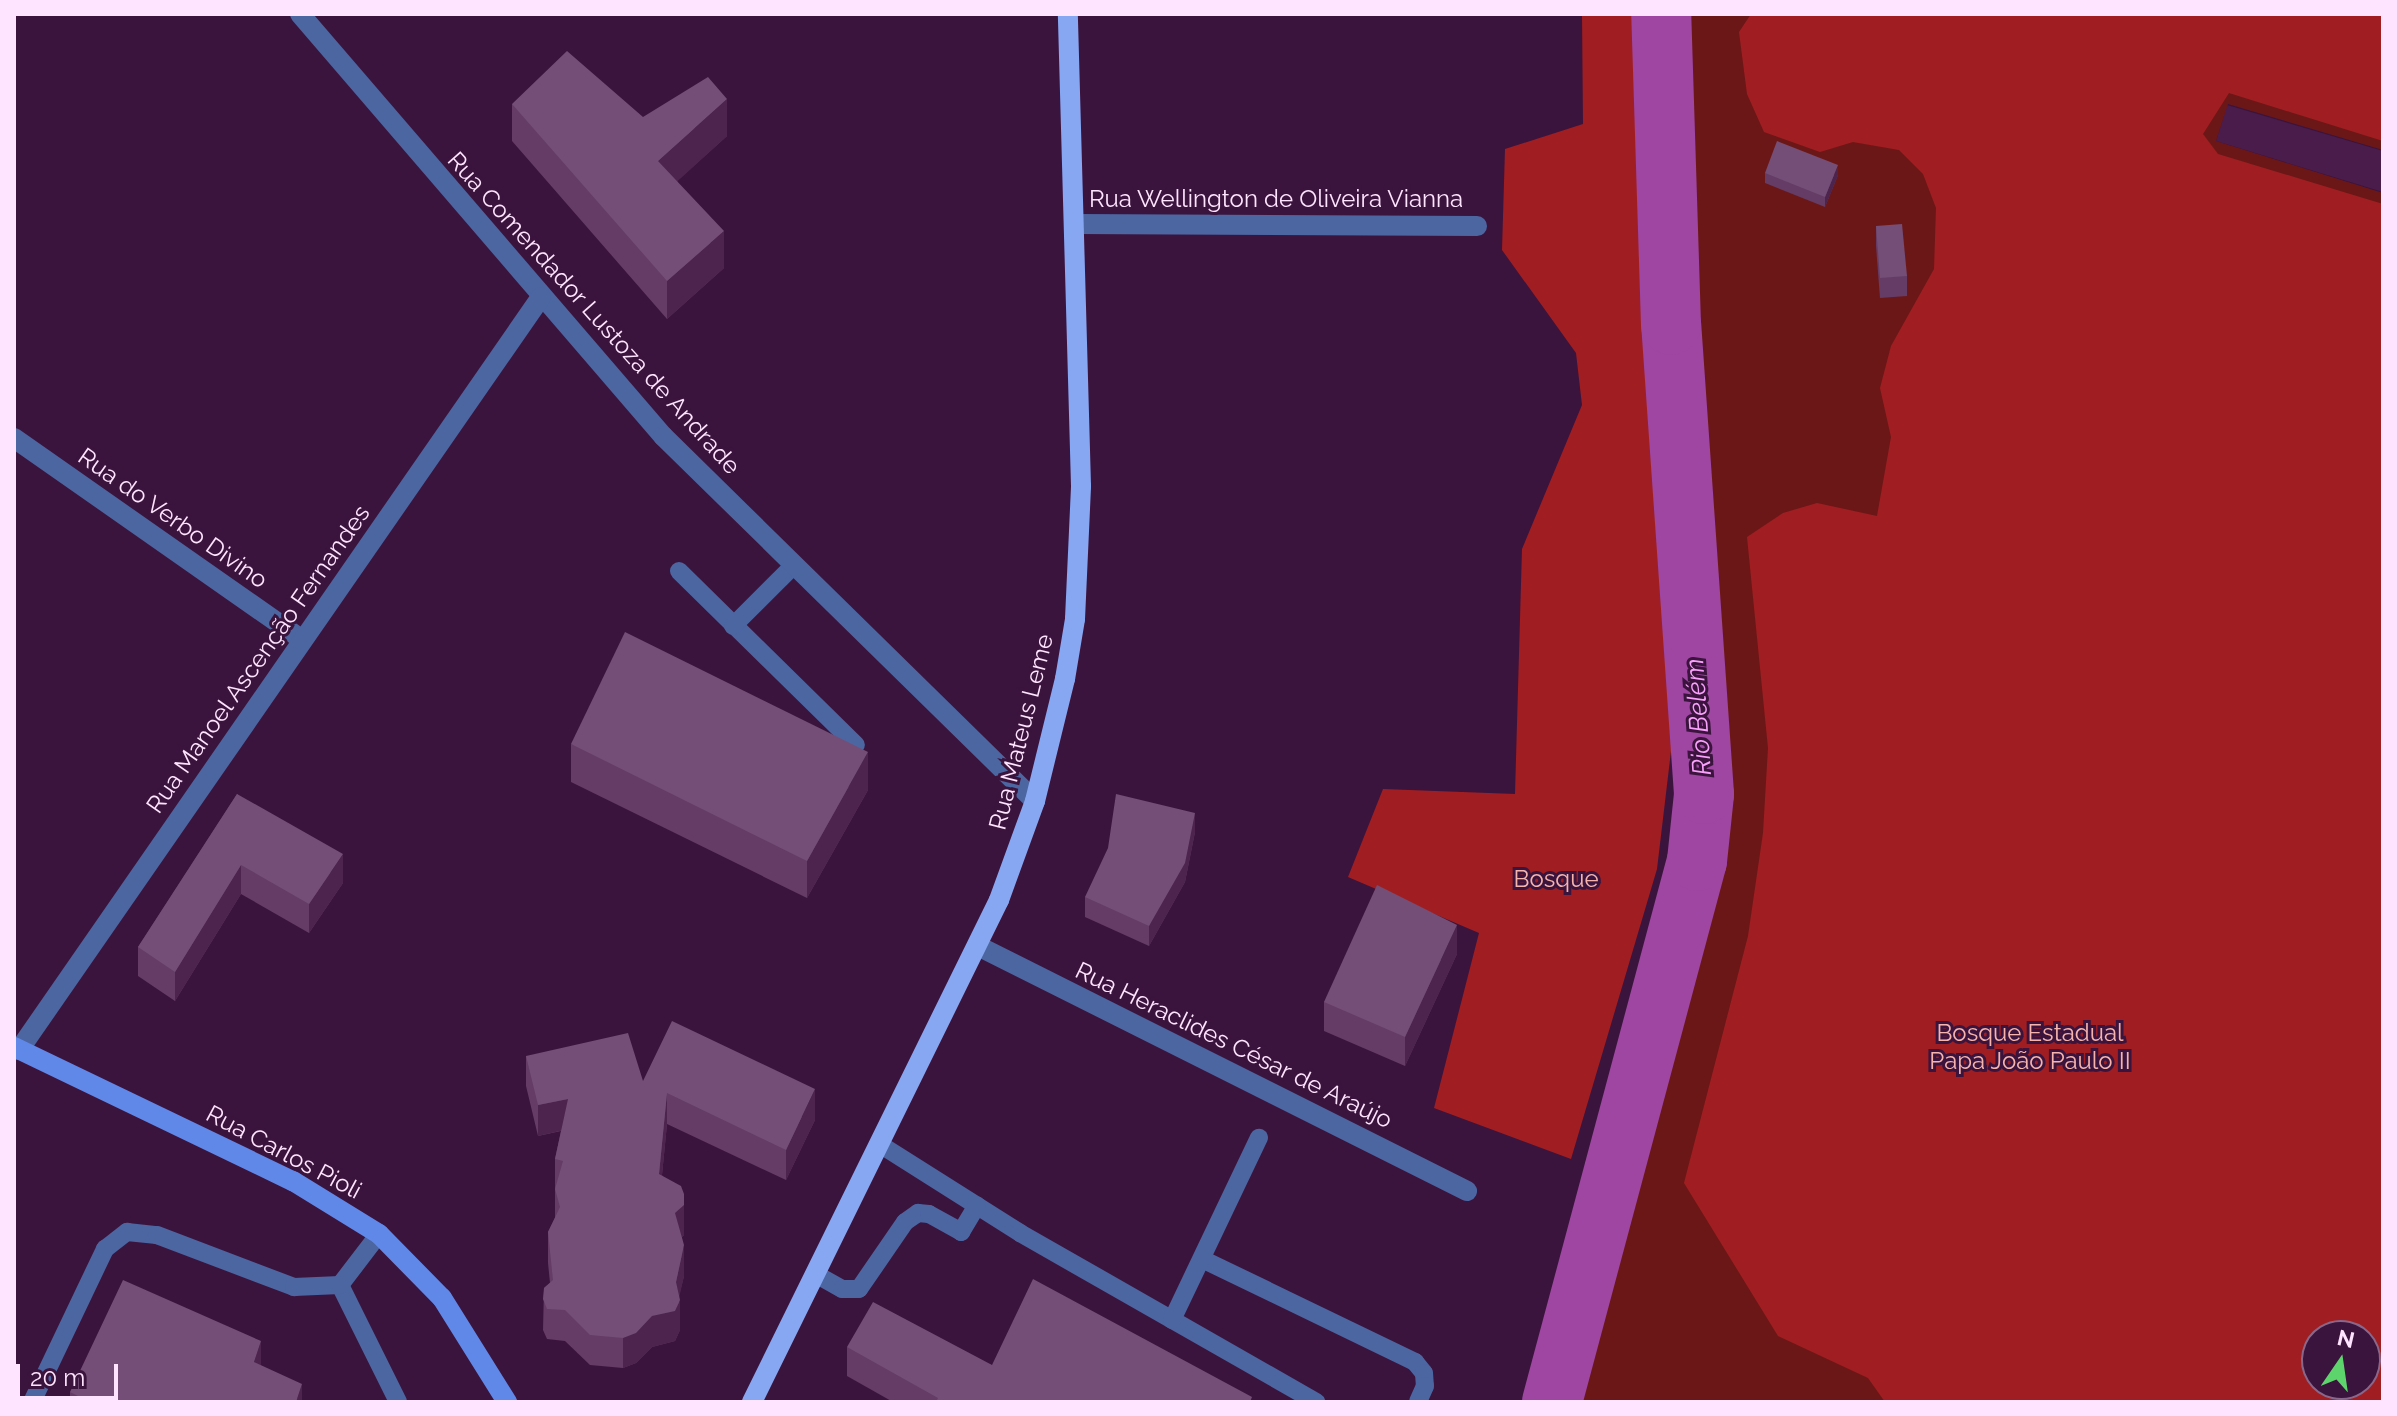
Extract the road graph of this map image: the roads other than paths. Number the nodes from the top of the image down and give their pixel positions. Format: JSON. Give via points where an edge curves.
{"nodes":[{"id":1,"x":300,"y":14,"type":"edge"},
{"id":2,"x":1068,"y":14,"type":"edge"},
{"id":3,"x":1075,"y":224,"type":"junction"},
{"id":4,"x":1477,"y":226,"type":"dead end"},
{"id":5,"x":541,"y":297,"type":"junction"},
{"id":6,"x":14,"y":438,"type":"edge"},
{"id":7,"x":792,"y":567,"type":"junction"},
{"id":8,"x":679,"y":571,"type":"dead end"},
{"id":9,"x":733,"y":626,"type":"junction"},
{"id":10,"x":302,"y":640,"type":"junction"},
{"id":11,"x":856,"y":745,"type":"edge"},
{"id":12,"x":1035,"y":801,"type":"junction"},
{"id":13,"x":978,"y":946,"type":"junction"},
{"id":14,"x":16,"y":1053,"type":"edge"},
{"id":15,"x":1259,"y":1138,"type":"dead end"},
{"id":16,"x":881,"y":1145,"type":"junction"},
{"id":17,"x":1467,"y":1191,"type":"dead end"},
{"id":18,"x":977,"y":1205,"type":"junction"},
{"id":19,"x":379,"y":1234,"type":"junction"},
{"id":20,"x":1202,"y":1259,"type":"junction"},
{"id":21,"x":817,"y":1275,"type":"junction"},
{"id":22,"x":340,"y":1285,"type":"junction"},
{"id":23,"x":1172,"y":1320,"type":"junction"},
{"id":24,"x":32,"y":1402,"type":"edge"},
{"id":25,"x":398,"y":1402,"type":"edge"},
{"id":26,"x":507,"y":1402,"type":"edge"},
{"id":27,"x":752,"y":1402,"type":"edge"},
{"id":28,"x":1315,"y":1402,"type":"edge"},
{"id":29,"x":1418,"y":1402,"type":"edge"}],
"edges":[{"from":1,"to":5,"type":"street","name":"Rua Comendador Lustoza de Andrade"},
{"from":2,"to":3,"type":"main road","name":"Rua Mateus Leme"},
{"from":3,"to":4,"type":"street","name":"Rua Wellington de Oliveira Vianna"},
{"from":3,"to":12,"type":"main road","name":"Rua Mateus Leme","via":[[1081,486],[1076,606],[1065,679]]},
{"from":5,"to":7,"type":"street","name":"Rua Comendador Lustoza de Andrade","via":[[663,436]]},
{"from":5,"to":10,"type":"street","name":"Rua Manoel Ascenção Fernandes"},
{"from":6,"to":10,"type":"street","name":"Rua do Verbo Divino"},
{"from":7,"to":9,"type":"lane"},
{"from":7,"to":12,"type":"street","name":"Rua Comendador Lustoza de Andrade"},
{"from":8,"to":9,"type":"lane"},
{"from":9,"to":11,"type":"lane"},
{"from":10,"to":14,"type":"street","name":"Rua Manoel Ascenção Fernandes"},
{"from":12,"to":13,"type":"main road","name":"Rua Mateus Leme"},
{"from":13,"to":16,"type":"main road","name":"Rua Mateus Leme"},
{"from":13,"to":17,"type":"street","name":"Rua Heraclides César de Araújo"},
{"from":14,"to":19,"type":"main road","name":"Rua Carlos Pioli","via":[[293,1181]]},
{"from":15,"to":20,"type":"lane"},
{"from":16,"to":18,"type":"lane"},
{"from":16,"to":21,"type":"main road","name":"Rua Mateus Leme"},
{"from":18,"to":21,"type":"lane","via":[[961,1232],[918,1213],[905,1222],[859,1289],[842,1289]]},
{"from":18,"to":23,"type":"lane"},
{"from":19,"to":22,"type":"lane"},
{"from":19,"to":26,"type":"main road","name":"Rua Carlos Pioli","via":[[442,1298]]},
{"from":20,"to":23,"type":"lane"},
{"from":20,"to":29,"type":"lane","via":[[1415,1362],[1424,1373],[1425,1386]]},
{"from":21,"to":27,"type":"main road","name":"Rua Mateus Leme"},
{"from":22,"to":24,"type":"lane","via":[[294,1287],[157,1235],[127,1232],[105,1249]]},
{"from":22,"to":25,"type":"lane"},
{"from":23,"to":28,"type":"lane"}]}
